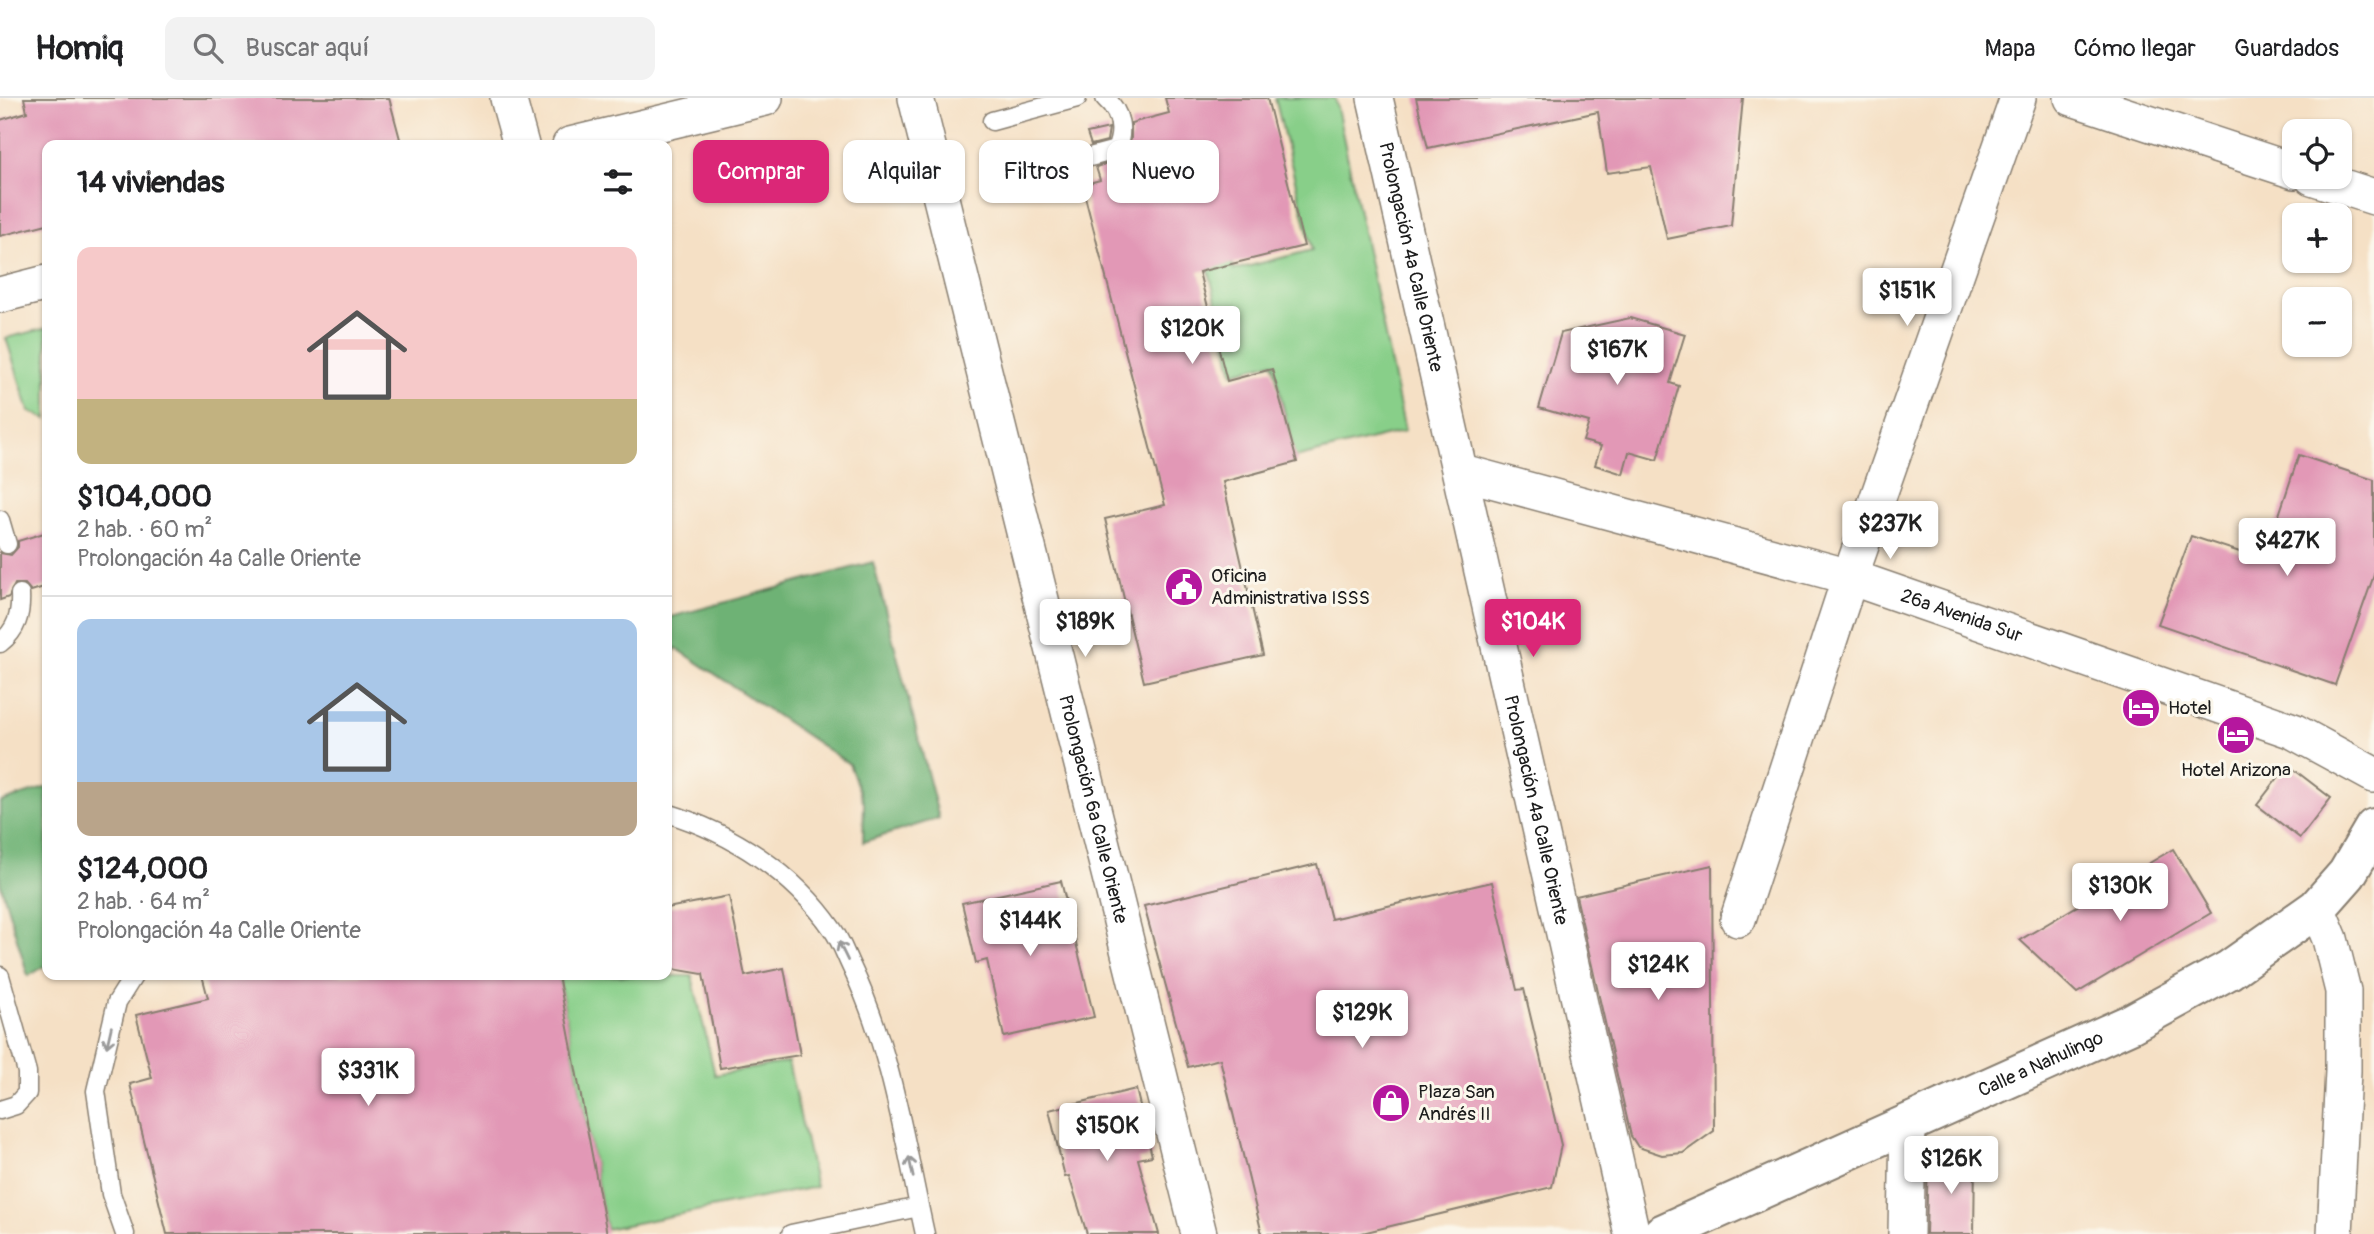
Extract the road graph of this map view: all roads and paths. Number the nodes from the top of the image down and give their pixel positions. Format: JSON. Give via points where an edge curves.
{"nodes":[{"id":1,"x":508,"y":98,"type":"edge"},
{"id":2,"x":765,"y":98,"type":"edge"},
{"id":3,"x":916,"y":98,"type":"edge"},
{"id":4,"x":1077,"y":98,"type":"edge"},
{"id":5,"x":1105,"y":98,"type":"edge"},
{"id":6,"x":1375,"y":98,"type":"edge"},
{"id":7,"x":2018,"y":98,"type":"edge"},
{"id":8,"x":2072,"y":98,"type":"edge"},
{"id":9,"x":992,"y":121,"type":"dead end"},
{"id":10,"x":520,"y":140,"type":"edge"},
{"id":11,"x":591,"y":140,"type":"edge"},
{"id":12,"x":1093,"y":156,"type":"edge"},
{"id":13,"x":2282,"y":167,"type":"edge"},
{"id":14,"x":2349,"y":189,"type":"edge"},
{"id":15,"x":2374,"y":197,"type":"edge"},
{"id":16,"x":42,"y":283,"type":"edge"},
{"id":17,"x":0,"y":295,"type":"edge"},
{"id":18,"x":1462,"y":472,"type":"junction"},
{"id":19,"x":0,"y":520,"type":"edge"},
{"id":20,"x":7,"y":544,"type":"dead end"},
{"id":21,"x":1850,"y":577,"type":"junction"},
{"id":22,"x":20,"y":594,"type":"dead end"},
{"id":23,"x":0,"y":643,"type":"edge"},
{"id":24,"x":2374,"y":775,"type":"edge"},
{"id":25,"x":672,"y":815,"type":"edge"},
{"id":26,"x":2373,"y":829,"type":"edge"},
{"id":27,"x":2317,"y":908,"type":"junction"},
{"id":28,"x":1738,"y":919,"type":"dead end"},
{"id":29,"x":0,"y":976,"type":"edge"},
{"id":30,"x":131,"y":980,"type":"edge"},
{"id":31,"x":0,"y":1110,"type":"edge"},
{"id":32,"x":1908,"y":1124,"type":"junction"},
{"id":33,"x":919,"y":1207,"type":"junction"},
{"id":34,"x":125,"y":1234,"type":"edge"},
{"id":35,"x":792,"y":1234,"type":"edge"},
{"id":36,"x":925,"y":1234,"type":"edge"},
{"id":37,"x":1199,"y":1234,"type":"edge"},
{"id":38,"x":1632,"y":1234,"type":"edge"},
{"id":39,"x":1662,"y":1234,"type":"edge"},
{"id":40,"x":1906,"y":1234,"type":"edge"},
{"id":41,"x":2334,"y":1234,"type":"edge"}],
"edges":[{"from":1,"to":10,"type":"street"},
{"from":2,"to":11,"type":"street"},
{"from":3,"to":37,"type":"street","name":"Prolongación 6a Calle Oriente"},
{"from":4,"to":9,"type":"lane"},
{"from":5,"to":12,"type":"lane","via":[[1119,118],[1122,136],[1116,150]]},
{"from":6,"to":18,"type":"street","name":"Prolongación 4a Calle Oriente"},
{"from":7,"to":21,"type":"street"},
{"from":8,"to":13,"type":"street"},
{"from":14,"to":15,"type":"street"},
{"from":16,"to":17,"type":"street"},
{"from":18,"to":21,"type":"street","name":"26a Avenida Sur"},
{"from":18,"to":38,"type":"street","name":"Prolongación 4a Calle Oriente"},
{"from":19,"to":20,"type":"lane"},
{"from":21,"to":24,"type":"street","name":"26a Avenida Sur","via":[[2293,731]]},
{"from":21,"to":28,"type":"street"},
{"from":22,"to":23,"type":"lane","via":[[20,614]]},
{"from":33,"to":25,"type":"lane","one_way":true,"via":[[871,1009],[833,930],[795,887],[753,851]]},
{"from":26,"to":27,"type":"street","name":"Calle a Nahulingo","via":[[2347,874]]},
{"from":27,"to":32,"type":"street","name":"Calle a Nahulingo","via":[[2230,970],[2130,1024]]},
{"from":27,"to":41,"type":"street","via":[[2343,991]]},
{"from":29,"to":31,"type":"lane","via":[[27,1072],[27,1093],[16,1105]]},
{"from":30,"to":34,"type":"lane","one_way":true,"via":[[117,1002],[96,1091],[111,1194]]},
{"from":32,"to":39,"type":"street","name":"Calle a Nahulingo"},
{"from":32,"to":40,"type":"street"},
{"from":33,"to":35,"type":"lane"},
{"from":33,"to":36,"type":"lane"}]}
